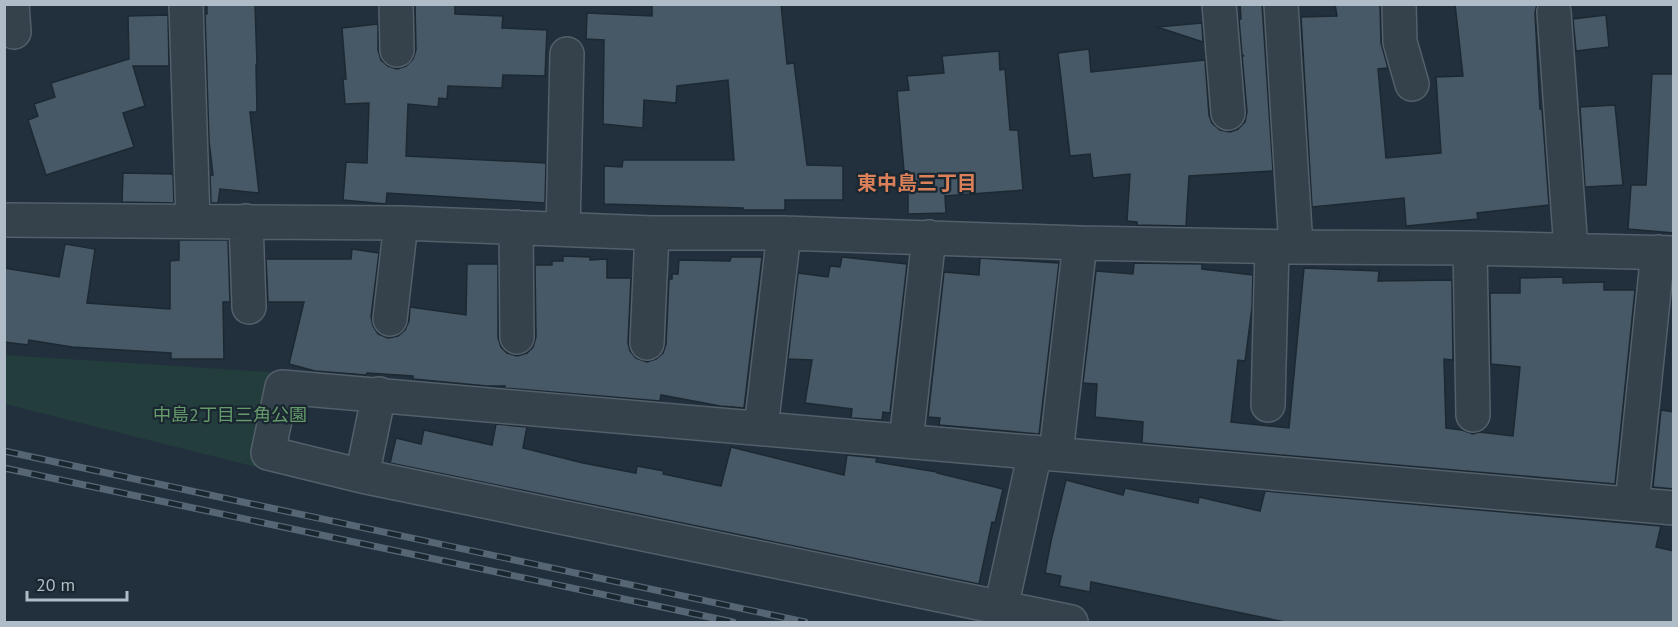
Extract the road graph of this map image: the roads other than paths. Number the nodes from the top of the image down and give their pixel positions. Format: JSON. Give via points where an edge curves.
{"nodes":[{"id":1,"x":186,"y":4,"type":"edge"},
{"id":2,"x":396,"y":4,"type":"edge"},
{"id":3,"x":1219,"y":4,"type":"edge"},
{"id":4,"x":1281,"y":4,"type":"edge"},
{"id":5,"x":1399,"y":4,"type":"edge"},
{"id":6,"x":1554,"y":12,"type":"dead end"},
{"id":7,"x":397,"y":50,"type":"dead end"},
{"id":8,"x":567,"y":54,"type":"dead end"},
{"id":9,"x":1412,"y":84,"type":"dead end"},
{"id":10,"x":1228,"y":113,"type":"dead end"},
{"id":11,"x":4,"y":220,"type":"edge"},
{"id":12,"x":193,"y":221,"type":"junction"},
{"id":13,"x":246,"y":221,"type":"junction"},
{"id":14,"x":400,"y":223,"type":"junction"},
{"id":15,"x":516,"y":227,"type":"junction"},
{"id":16,"x":562,"y":228,"type":"junction"},
{"id":17,"x":652,"y":233,"type":"junction"},
{"id":18,"x":784,"y":234,"type":"junction"},
{"id":19,"x":929,"y":237,"type":"junction"},
{"id":20,"x":1080,"y":243,"type":"junction"},
{"id":21,"x":1284,"y":247,"type":"junction"},
{"id":22,"x":1470,"y":248,"type":"junction"},
{"id":23,"x":1571,"y":250,"type":"junction"},
{"id":24,"x":1666,"y":253,"type":"edge"},
{"id":25,"x":249,"y":307,"type":"dead end"},
{"id":26,"x":390,"y":319,"type":"dead end"},
{"id":27,"x":517,"y":337,"type":"dead end"},
{"id":28,"x":648,"y":343,"type":"dead end"},
{"id":29,"x":379,"y":394,"type":"junction"},
{"id":30,"x":1268,"y":405,"type":"dead end"},
{"id":31,"x":1473,"y":415,"type":"dead end"},
{"id":32,"x":761,"y":428,"type":"junction"},
{"id":33,"x":906,"y":441,"type":"junction"},
{"id":34,"x":1046,"y":453,"type":"junction"},
{"id":35,"x":362,"y":476,"type":"junction"},
{"id":36,"x":1632,"y":504,"type":"junction"},
{"id":37,"x":1674,"y":508,"type":"edge"},
{"id":38,"x":1001,"y":608,"type":"junction"},
{"id":39,"x":1071,"y":622,"type":"edge"}],
"edges":[{"from":1,"to":12,"type":"street"},
{"from":2,"to":7,"type":"street"},
{"from":3,"to":10,"type":"street"},
{"from":4,"to":21,"type":"street"},
{"from":5,"to":9,"type":"street","via":[[1400,42]]},
{"from":6,"to":23,"type":"street"},
{"from":8,"to":16,"type":"street"},
{"from":11,"to":12,"type":"street"},
{"from":12,"to":13,"type":"street"},
{"from":13,"to":14,"type":"street"},
{"from":13,"to":25,"type":"street"},
{"from":14,"to":15,"type":"street"},
{"from":14,"to":26,"type":"street"},
{"from":15,"to":16,"type":"street"},
{"from":15,"to":27,"type":"street"},
{"from":16,"to":17,"type":"street"},
{"from":17,"to":18,"type":"street"},
{"from":17,"to":28,"type":"street"},
{"from":18,"to":19,"type":"street"},
{"from":18,"to":32,"type":"street"},
{"from":19,"to":20,"type":"street"},
{"from":19,"to":33,"type":"street"},
{"from":20,"to":21,"type":"street"},
{"from":20,"to":34,"type":"street"},
{"from":21,"to":22,"type":"street"},
{"from":21,"to":30,"type":"street"},
{"from":22,"to":23,"type":"street"},
{"from":22,"to":31,"type":"street"},
{"from":23,"to":24,"type":"street"},
{"from":24,"to":36,"type":"street"},
{"from":29,"to":32,"type":"street"},
{"from":29,"to":35,"type":"street"},
{"from":29,"to":35,"type":"street","via":[[282,387],[268,453]]},
{"from":32,"to":33,"type":"street"},
{"from":33,"to":34,"type":"street"},
{"from":34,"to":36,"type":"street"},
{"from":34,"to":38,"type":"street"},
{"from":35,"to":38,"type":"street"},
{"from":36,"to":37,"type":"street"},
{"from":38,"to":39,"type":"street"}]}
